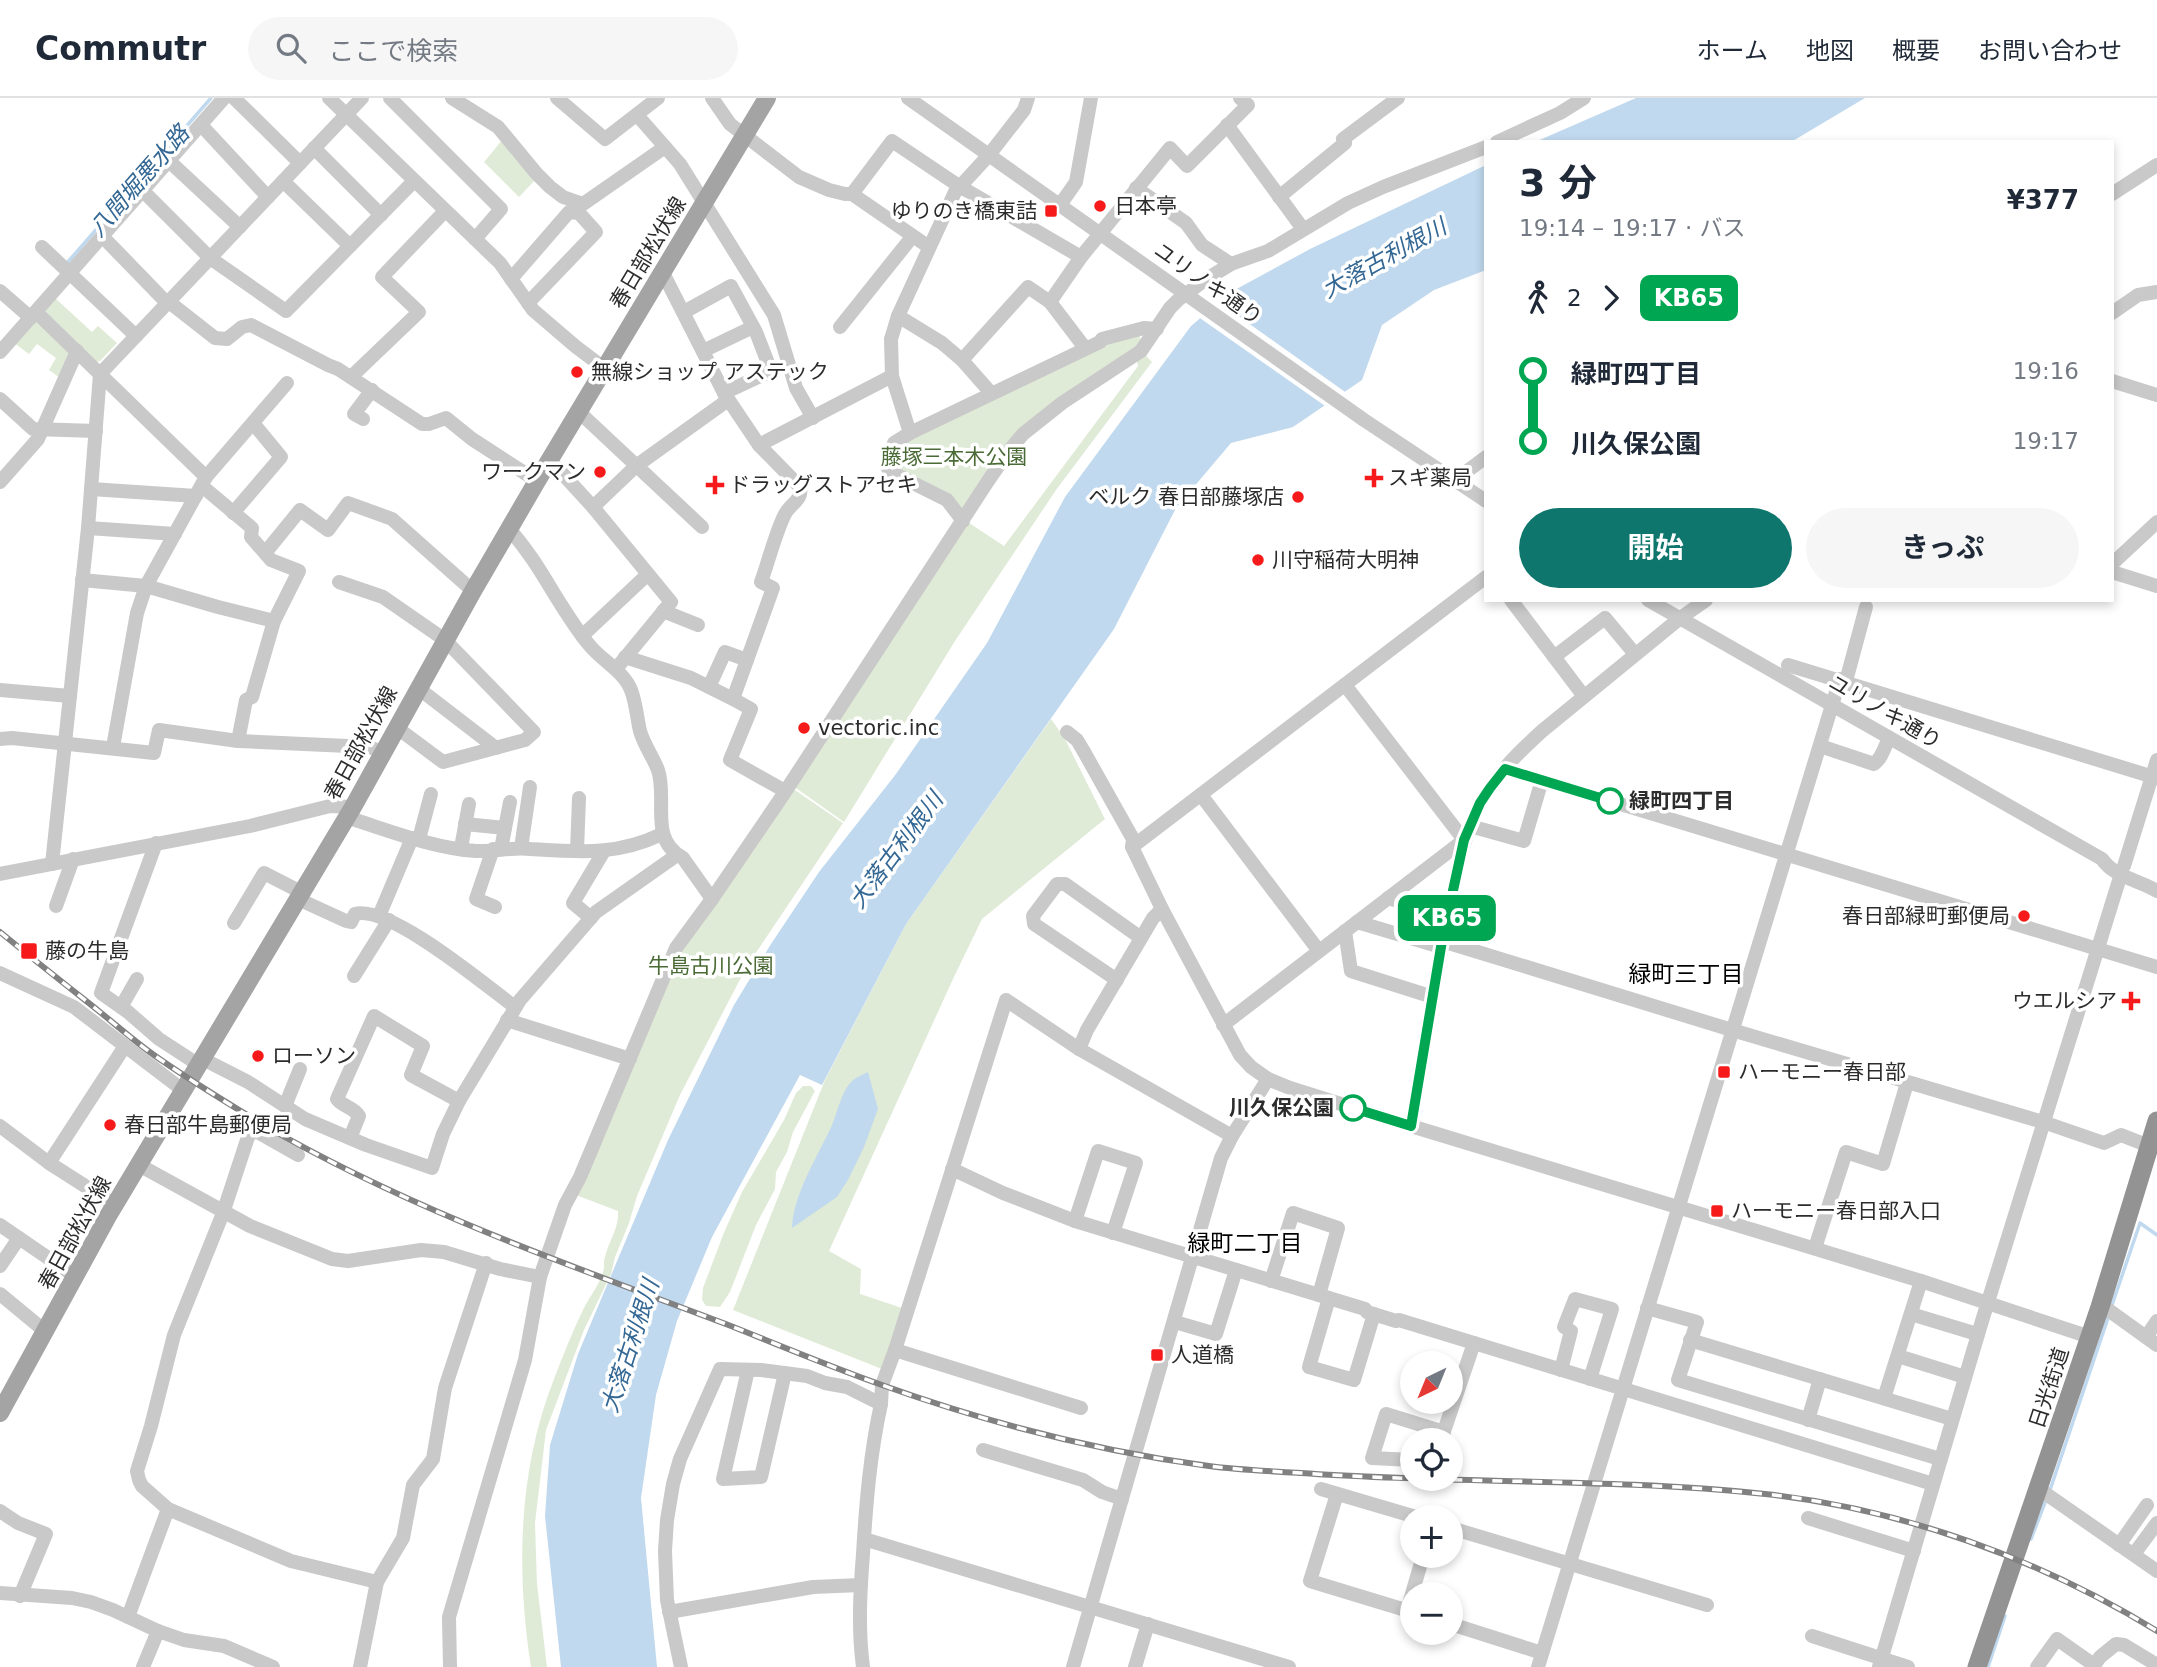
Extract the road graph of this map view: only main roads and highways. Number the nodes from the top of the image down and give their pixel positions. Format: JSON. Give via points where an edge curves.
{"nodes":[{"id":1,"x":767,"y":98,"type":"edge"},
{"id":2,"x":2157,"y":1121,"type":"edge"},
{"id":3,"x":0,"y":1413,"type":"edge"},
{"id":4,"x":1977,"y":1667,"type":"edge"}],
"edges":[{"from":1,"to":3,"type":"main road","name":"春日部松伏線","via":[[549,459],[349,812],[115,1205]]},
{"from":2,"to":4,"type":"highway","name":"日光街道","via":[[2100,1307]]}]}
